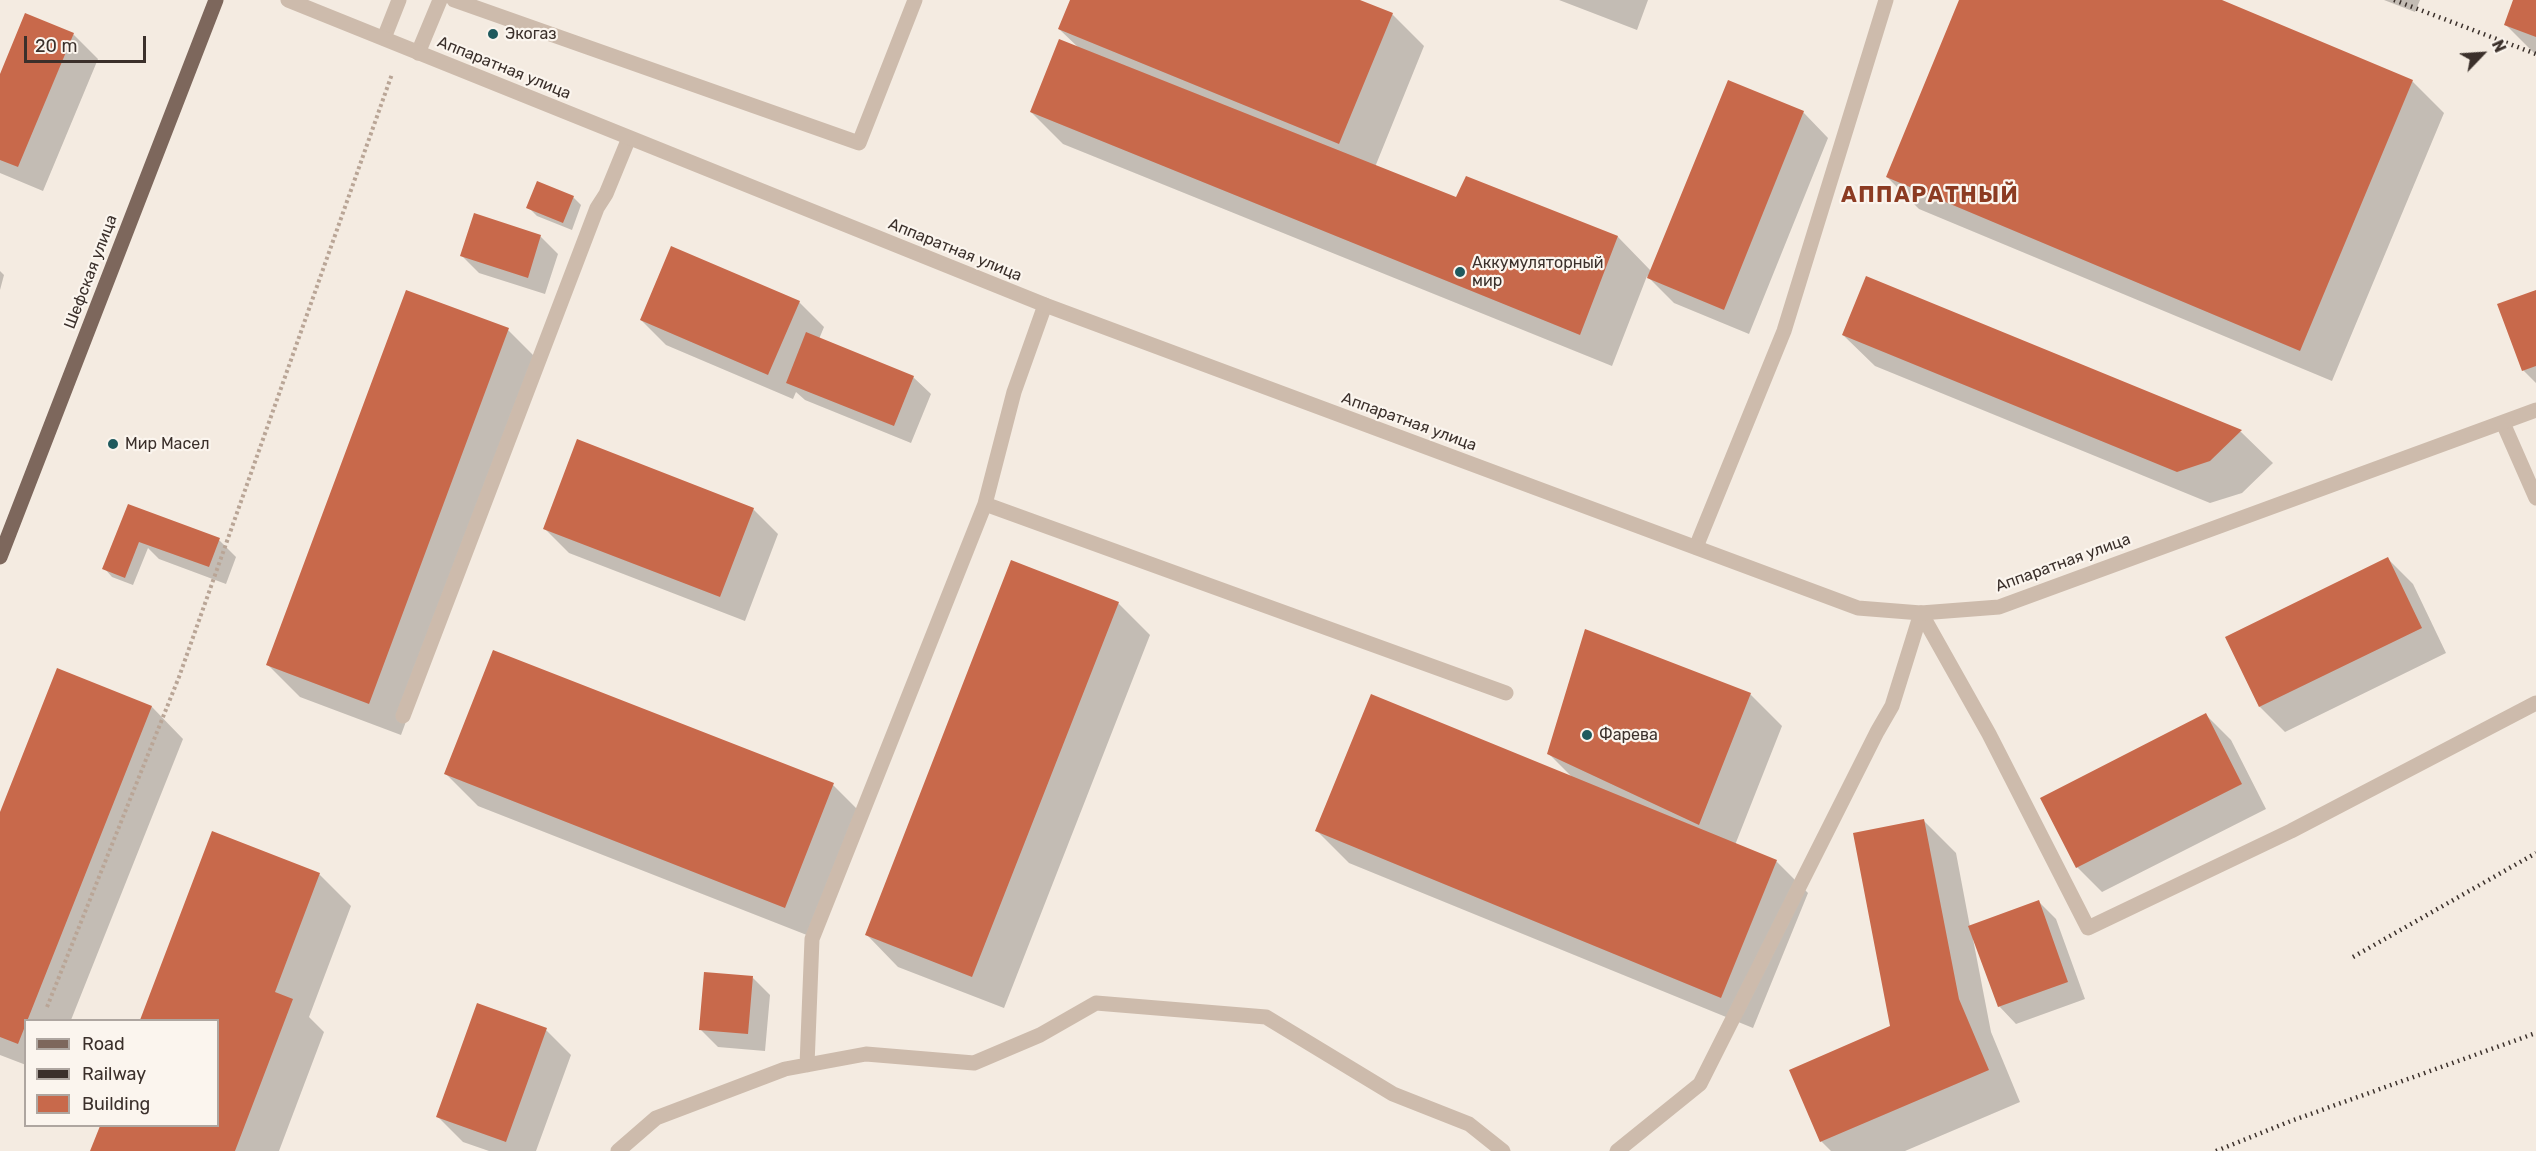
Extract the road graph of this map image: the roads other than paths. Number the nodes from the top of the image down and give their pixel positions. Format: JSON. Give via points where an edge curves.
{"nodes":[{"id":1,"x":216,"y":0,"type":"edge"},
{"id":2,"x":288,"y":0,"type":"edge"},
{"id":3,"x":399,"y":0,"type":"edge"},
{"id":4,"x":440,"y":0,"type":"edge"},
{"id":5,"x":454,"y":0,"type":"edge"},
{"id":6,"x":915,"y":0,"type":"edge"},
{"id":7,"x":1886,"y":0,"type":"edge"},
{"id":8,"x":384,"y":38,"type":"junction"},
{"id":9,"x":418,"y":53,"type":"junction"},
{"id":10,"x":629,"y":138,"type":"junction"},
{"id":11,"x":1045,"y":305,"type":"junction"},
{"id":12,"x":2536,"y":410,"type":"edge"},
{"id":13,"x":2503,"y":423,"type":"junction"},
{"id":14,"x":2536,"y":498,"type":"edge"},
{"id":15,"x":985,"y":504,"type":"junction"},
{"id":16,"x":1696,"y":548,"type":"junction"},
{"id":17,"x":0,"y":557,"type":"edge"},
{"id":18,"x":1921,"y":613,"type":"junction"},
{"id":19,"x":1506,"y":693,"type":"dead end"},
{"id":20,"x":2536,"y":703,"type":"edge"},
{"id":21,"x":403,"y":716,"type":"dead end"},
{"id":22,"x":807,"y":1065,"type":"junction"},
{"id":23,"x":618,"y":1151,"type":"edge"},
{"id":24,"x":1503,"y":1151,"type":"edge"},
{"id":25,"x":1617,"y":1151,"type":"edge"}],
"edges":[{"from":1,"to":17,"type":"main road","name":"Шефская улица"},
{"from":2,"to":8,"type":"street","name":"Аппаратная улица"},
{"from":3,"to":8,"type":"street"},
{"from":4,"to":9,"type":"street"},
{"from":5,"to":6,"type":"street","via":[[860,143]]},
{"from":7,"to":16,"type":"street","via":[[1784,331]]},
{"from":8,"to":9,"type":"street","name":"Аппаратная улица"},
{"from":9,"to":10,"type":"street","name":"Аппаратная улица"},
{"from":10,"to":11,"type":"street","name":"Аппаратная улица"},
{"from":10,"to":21,"type":"street","via":[[597,207]]},
{"from":11,"to":15,"type":"street","via":[[1014,392]]},
{"from":11,"to":16,"type":"street","name":"Аппаратная улица"},
{"from":12,"to":13,"type":"street","name":"Аппаратная улица"},
{"from":13,"to":14,"type":"street"},
{"from":13,"to":18,"type":"street","name":"Аппаратная улица","via":[[1999,607]]},
{"from":15,"to":19,"type":"street"},
{"from":15,"to":22,"type":"street","via":[[812,939]]},
{"from":16,"to":18,"type":"street","name":"Аппаратная улица","via":[[1858,608]]},
{"from":18,"to":20,"type":"street","via":[[1989,734],[2088,928],[2291,831]]},
{"from":18,"to":25,"type":"street","via":[[1892,706],[1700,1084]]},
{"from":22,"to":23,"type":"street","via":[[785,1069],[656,1118]]},
{"from":22,"to":24,"type":"street","via":[[866,1054],[974,1063],[1040,1035],[1096,1003],[1266,1017],[1393,1094],[1469,1124]]}]}
